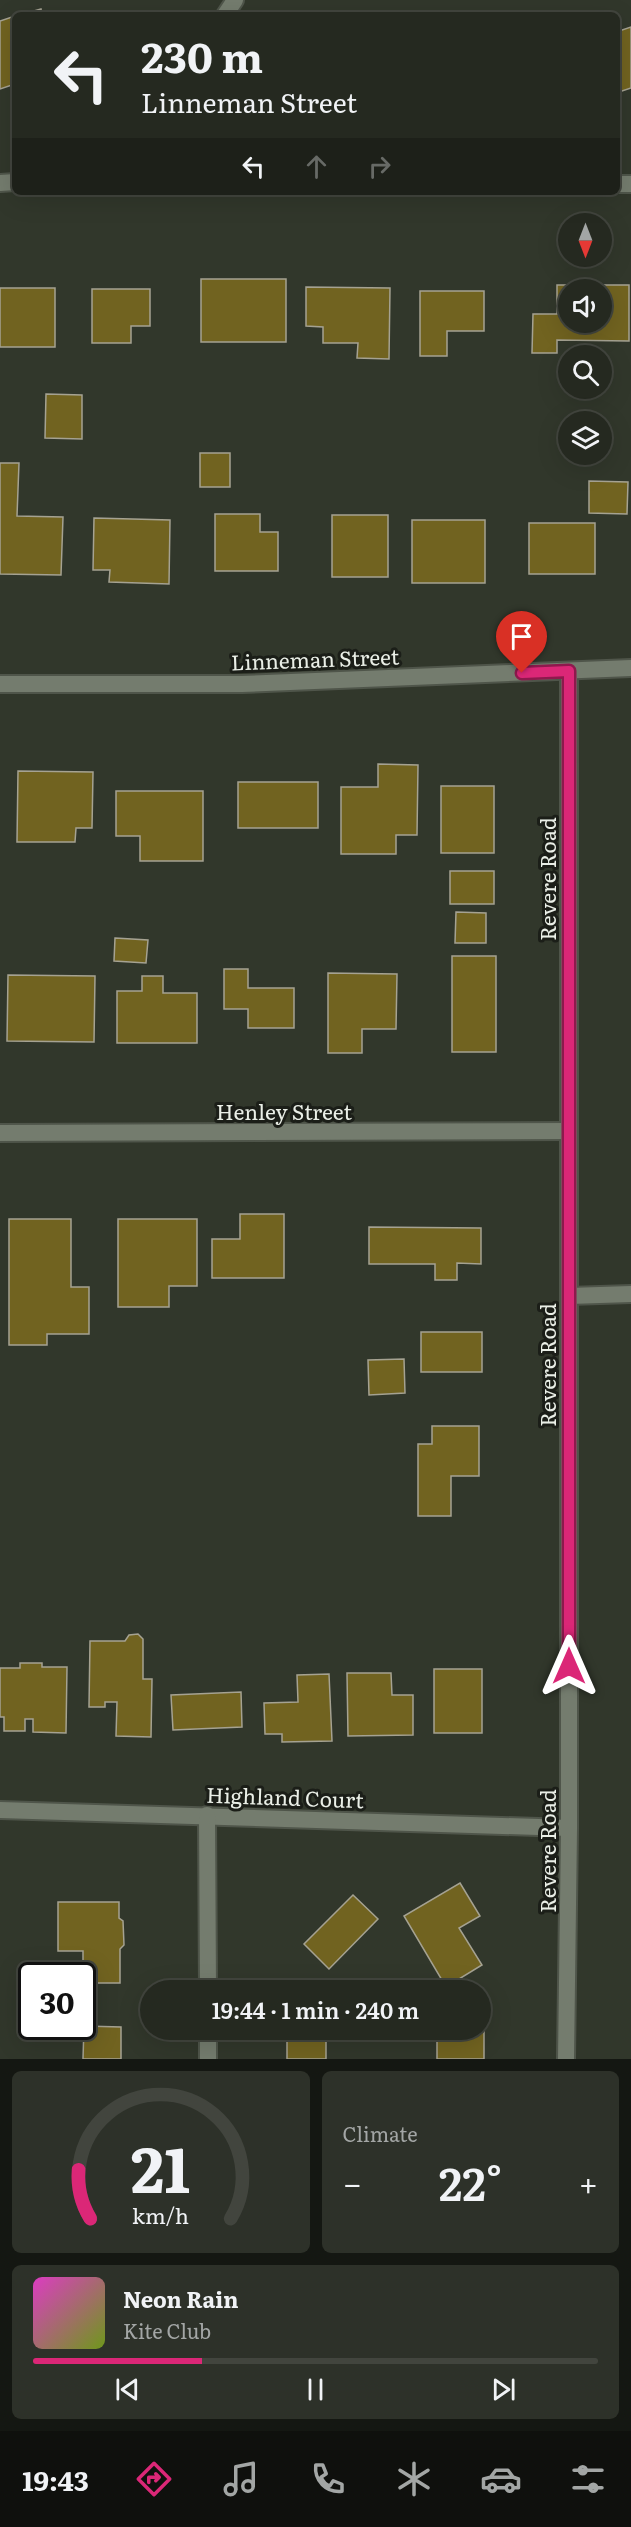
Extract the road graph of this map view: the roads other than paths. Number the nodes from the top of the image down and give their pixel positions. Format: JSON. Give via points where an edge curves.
{"nodes":[{"id":1,"x":631,"y":668,"type":"edge"},
{"id":2,"x":569,"y":671,"type":"junction"},
{"id":3,"x":0,"y":684,"type":"edge"},
{"id":4,"x":569,"y":1131,"type":"junction"},
{"id":5,"x":0,"y":1133,"type":"edge"},
{"id":6,"x":631,"y":1294,"type":"edge"},
{"id":7,"x":569,"y":1296,"type":"junction"},
{"id":8,"x":0,"y":1810,"type":"edge"},
{"id":9,"x":207,"y":1815,"type":"junction"},
{"id":10,"x":569,"y":1828,"type":"junction"},
{"id":11,"x":208,"y":1980,"type":"edge"},
{"id":12,"x":208,"y":2040,"type":"edge"},
{"id":13,"x":208,"y":2059,"type":"edge"},
{"id":14,"x":566,"y":2059,"type":"edge"}],
"edges":[{"from":1,"to":2,"type":"street","name":"Linneman Street"},
{"from":2,"to":3,"type":"street","name":"Linneman Street","via":[[242,684]]},
{"from":2,"to":4,"type":"street","name":"Revere Road"},
{"from":4,"to":5,"type":"street","name":"Henley Street"},
{"from":4,"to":7,"type":"street","name":"Revere Road"},
{"from":6,"to":7,"type":"street"},
{"from":7,"to":10,"type":"street","name":"Revere Road"},
{"from":8,"to":9,"type":"street","name":"Highland Court"},
{"from":9,"to":10,"type":"street","name":"Highland Court"},
{"from":9,"to":11,"type":"street"},
{"from":10,"to":14,"type":"street","name":"Revere Road"},
{"from":12,"to":13,"type":"street"}]}
